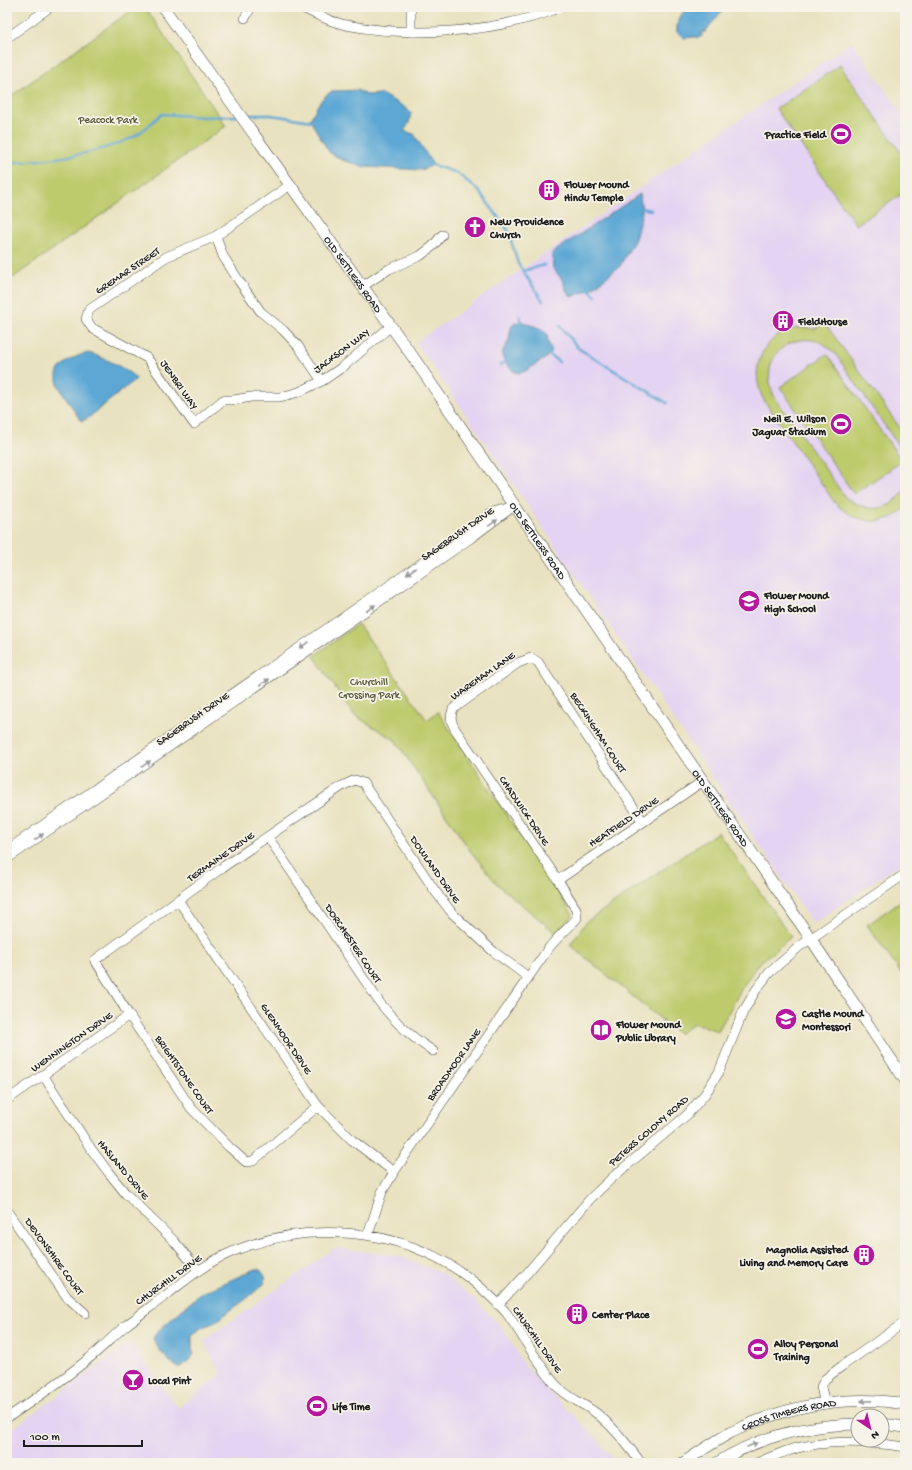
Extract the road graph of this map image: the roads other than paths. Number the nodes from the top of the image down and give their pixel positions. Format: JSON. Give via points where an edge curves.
{"nodes":[{"id":1,"x":50,"y":7,"type":"edge"},
{"id":2,"x":162,"y":7,"type":"edge"},
{"id":3,"x":251,"y":7,"type":"edge"},
{"id":4,"x":301,"y":7,"type":"edge"},
{"id":5,"x":411,"y":7,"type":"edge"},
{"id":6,"x":561,"y":7,"type":"edge"},
{"id":7,"x":543,"y":10,"type":"edge"},
{"id":8,"x":245,"y":18,"type":"dead end"},
{"id":9,"x":411,"y":32,"type":"junction"},
{"id":10,"x":7,"y":38,"type":"edge"},
{"id":11,"x":290,"y":185,"type":"junction"},
{"id":12,"x":442,"y":235,"type":"dead end"},
{"id":13,"x":216,"y":236,"type":"junction"},
{"id":14,"x":363,"y":286,"type":"junction"},
{"id":15,"x":86,"y":319,"type":"joint"},
{"id":16,"x":391,"y":326,"type":"junction"},
{"id":17,"x":322,"y":381,"type":"junction"},
{"id":18,"x":194,"y":424,"type":"joint"},
{"id":19,"x":514,"y":506,"type":"junction"},
{"id":20,"x":531,"y":658,"type":"joint"},
{"id":21,"x":250,"y":687,"type":"junction"},
{"id":22,"x":451,"y":716,"type":"joint"},
{"id":23,"x":355,"y":780,"type":"joint"},
{"id":24,"x":703,"y":781,"type":"junction"},
{"id":25,"x":643,"y":822,"type":"junction"},
{"id":26,"x":268,"y":838,"type":"junction"},
{"id":27,"x":7,"y":850,"type":"edge"},
{"id":28,"x":7,"y":859,"type":"edge"},
{"id":29,"x":905,"y":874,"type":"edge"},
{"id":30,"x":558,"y":880,"type":"junction"},
{"id":31,"x":178,"y":900,"type":"junction"},
{"id":32,"x":577,"y":918,"type":"joint"},
{"id":33,"x":811,"y":939,"type":"junction"},
{"id":34,"x":102,"y":955,"type":"joint"},
{"id":35,"x":528,"y":977,"type":"junction"},
{"id":36,"x":129,"y":1015,"type":"junction"},
{"id":37,"x":433,"y":1051,"type":"dead end"},
{"id":38,"x":43,"y":1075,"type":"junction"},
{"id":39,"x":905,"y":1080,"type":"edge"},
{"id":40,"x":7,"y":1100,"type":"edge"},
{"id":41,"x":318,"y":1106,"type":"junction"},
{"id":42,"x":394,"y":1172,"type":"junction"},
{"id":43,"x":7,"y":1211,"type":"edge"},
{"id":44,"x":368,"y":1235,"type":"junction"},
{"id":45,"x":198,"y":1270,"type":"junction"},
{"id":46,"x":498,"y":1305,"type":"junction"},
{"id":47,"x":85,"y":1313,"type":"dead end"},
{"id":48,"x":905,"y":1322,"type":"edge"},
{"id":49,"x":825,"y":1404,"type":"junction"},
{"id":50,"x":905,"y":1404,"type":"edge"},
{"id":51,"x":7,"y":1418,"type":"edge"},
{"id":52,"x":850,"y":1424,"type":"edge"},
{"id":53,"x":890,"y":1425,"type":"edge"},
{"id":54,"x":905,"y":1427,"type":"edge"},
{"id":55,"x":905,"y":1447,"type":"edge"},
{"id":56,"x":641,"y":1463,"type":"edge"},
{"id":57,"x":683,"y":1463,"type":"edge"},
{"id":58,"x":718,"y":1463,"type":"edge"},
{"id":59,"x":757,"y":1463,"type":"edge"}],
"edges":[{"from":1,"to":10,"type":"street"},
{"from":2,"to":11,"type":"main road","name":"OLD SETTLERS ROAD"},
{"from":3,"to":8,"type":"street"},
{"from":4,"to":9,"type":"street","via":[[345,25]]},
{"from":5,"to":9,"type":"street"},
{"from":6,"to":7,"type":"street"},
{"from":7,"to":9,"type":"street","via":[[503,24],[474,29]]},
{"from":11,"to":13,"type":"street","name":"GREMAR STREET"},
{"from":11,"to":14,"type":"main road","name":"OLD SETTLERS ROAD"},
{"from":12,"to":14,"type":"street","via":[[420,256],[389,269]]},
{"from":13,"to":15,"type":"street","name":"GREMAR STREET","via":[[166,257],[89,310]]},
{"from":13,"to":17,"type":"street","via":[[223,256],[261,312],[298,346]]},
{"from":14,"to":16,"type":"main road","name":"OLD SETTLERS ROAD"},
{"from":15,"to":18,"type":"street","name":"JENBRI WAY","via":[[92,328],[148,358]]},
{"from":16,"to":17,"type":"street","name":"JACKSON WAY"},
{"from":16,"to":19,"type":"main road","name":"OLD SETTLERS ROAD"},
{"from":17,"to":18,"type":"street","name":"JACKSON WAY","via":[[299,392],[280,397],[223,400]]},
{"from":19,"to":21,"type":"street","name":"SAGEBRUSH DRIVE","via":[[493,512]]},
{"from":19,"to":24,"type":"main road","name":"OLD SETTLERS ROAD"},
{"from":20,"to":22,"type":"street","name":"WAREHAM LANE","via":[[518,663],[460,704]]},
{"from":20,"to":25,"type":"street","name":"BECKINGHAM COURT","via":[[538,662]]},
{"from":21,"to":27,"type":"street","name":"SAGEBRUSH DRIVE"},
{"from":28,"to":21,"type":"street","name":"SAGEBRUSH DRIVE","one_way":true},
{"from":22,"to":30,"type":"street","name":"CHADWICK DRIVE","via":[[455,730]]},
{"from":23,"to":26,"type":"street","name":"TERMAINE DRIVE","via":[[342,786]]},
{"from":23,"to":35,"type":"street","name":"DOWLAND DRIVE","via":[[363,783],[452,913],[494,952]]},
{"from":24,"to":25,"type":"street","name":"HEATFIELD DRIVE"},
{"from":24,"to":33,"type":"main road","name":"OLD SETTLERS ROAD"},
{"from":25,"to":30,"type":"street","name":"HEATFIELD DRIVE"},
{"from":26,"to":31,"type":"street","name":"TERMAINE DRIVE"},
{"from":26,"to":37,"type":"street","name":"DORCHESTER COURT","via":[[393,1020]]},
{"from":29,"to":33,"type":"street","name":"PETERS COLONY ROAD"},
{"from":30,"to":32,"type":"street","name":"CHADWICK DRIVE","via":[[576,909]]},
{"from":31,"to":34,"type":"street","name":"TERMAINE DRIVE"},
{"from":31,"to":41,"type":"street","name":"GLENMOOR DRIVE"},
{"from":32,"to":35,"type":"street","name":"BROADMOOR LANE","via":[[555,940]]},
{"from":33,"to":39,"type":"main road","name":"OLD SETTLERS ROAD"},
{"from":33,"to":46,"type":"street","name":"PETERS COLONY ROAD","via":[[779,964],[756,990],[743,1012],[719,1072],[696,1104],[590,1198]]},
{"from":34,"to":36,"type":"street","name":"BRIGHTSTONE COURT","via":[[95,960]]},
{"from":35,"to":42,"type":"street","name":"BROADMOOR LANE"},
{"from":36,"to":38,"type":"street","name":"WENNINGTON DRIVE"},
{"from":36,"to":41,"type":"street","name":"BRIGHTSTONE COURT","via":[[191,1108],[246,1162],[253,1161]]},
{"from":38,"to":40,"type":"street","name":"WENNINGTON DRIVE"},
{"from":38,"to":45,"type":"street","name":"HASLAND DRIVE","via":[[109,1173]]},
{"from":41,"to":42,"type":"street","name":"GLENMOOR DRIVE","via":[[352,1140]]},
{"from":42,"to":44,"type":"street","name":"BROADMOOR LANE","via":[[382,1192]]},
{"from":43,"to":47,"type":"street","name":"DEVONSHIRE COURT","via":[[67,1297]]},
{"from":44,"to":45,"type":"street","name":"CHURCHILL DRIVE","via":[[340,1232],[275,1238],[221,1257]]},
{"from":44,"to":46,"type":"street","name":"CHURCHILL DRIVE","via":[[427,1252],[474,1282]]},
{"from":45,"to":51,"type":"street","name":"CHURCHILL DRIVE","via":[[124,1327],[88,1360]]},
{"from":46,"to":56,"type":"street","name":"CHURCHILL DRIVE","via":[[508,1315],[556,1385],[601,1417],[628,1444]]},
{"from":48,"to":49,"type":"street","via":[[825,1379],[821,1387]]},
{"from":50,"to":49,"type":"main road","name":"CROSS TIMBERS ROAD","one_way":true,"via":[[872,1401]]},
{"from":49,"to":57,"type":"main road","name":"CROSS TIMBERS ROAD","via":[[794,1410],[748,1425],[714,1442]]},
{"from":58,"to":52,"type":"main road","name":"CROSS TIMBERS ROAD","one_way":true,"via":[[771,1437],[824,1426]]},
{"from":53,"to":54,"type":"main road"},
{"from":55,"to":59,"type":"street","via":[[876,1443],[819,1444],[805,1446]]}]}
